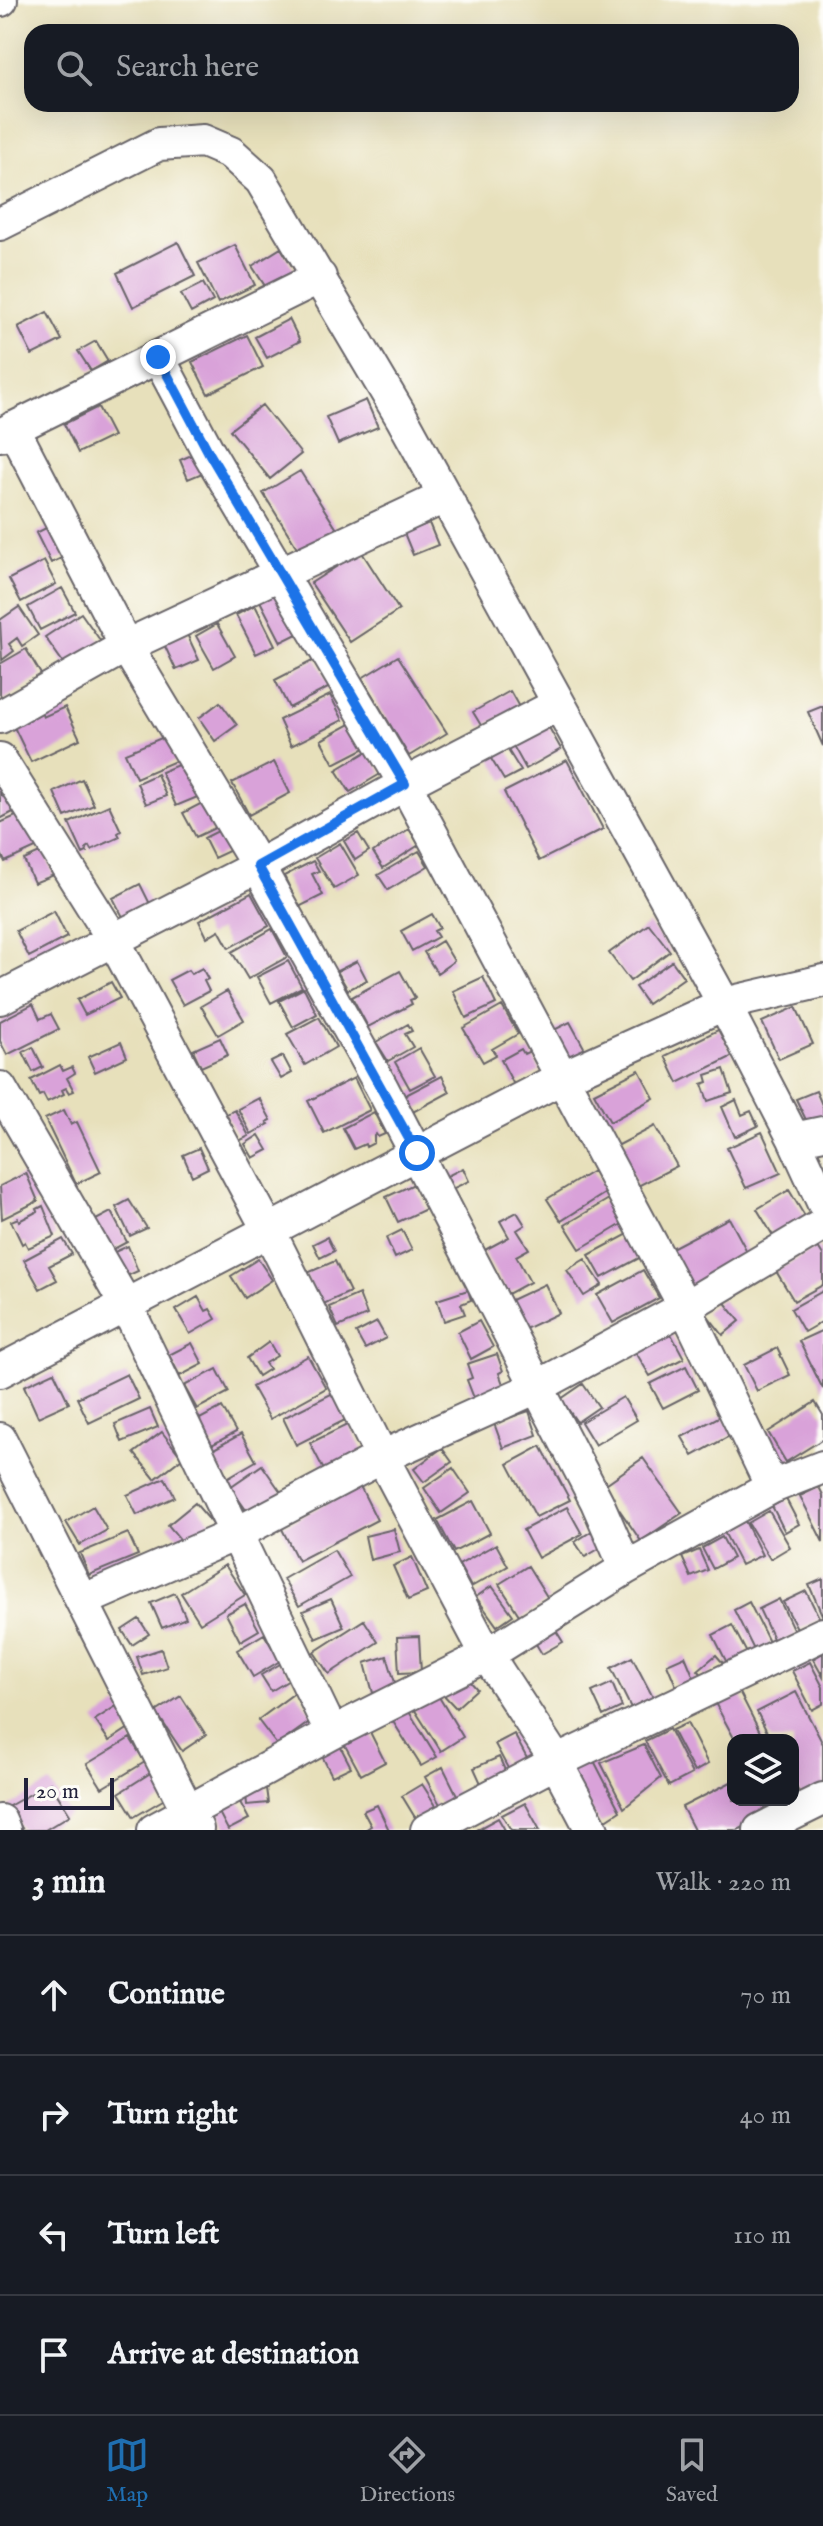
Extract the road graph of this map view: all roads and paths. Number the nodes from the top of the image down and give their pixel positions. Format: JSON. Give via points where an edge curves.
{"nodes":[{"id":1,"x":0,"y":224,"type":"edge"},
{"id":2,"x":320,"y":277,"type":"junction"},
{"id":3,"x":158,"y":357,"type":"junction"},
{"id":4,"x":7,"y":431,"type":"edge"},
{"id":5,"x":444,"y":497,"type":"junction"},
{"id":6,"x":280,"y":572,"type":"junction"},
{"id":7,"x":126,"y":646,"type":"junction"},
{"id":8,"x":557,"y":705,"type":"junction"},
{"id":9,"x":0,"y":717,"type":"edge"},
{"id":10,"x":0,"y":759,"type":"edge"},
{"id":11,"x":405,"y":784,"type":"junction"},
{"id":12,"x":258,"y":866,"type":"junction"},
{"id":13,"x":113,"y":939,"type":"junction"},
{"id":14,"x":823,"y":981,"type":"edge"},
{"id":15,"x":0,"y":998,"type":"edge"},
{"id":16,"x":724,"y":1004,"type":"junction"},
{"id":17,"x":563,"y":1077,"type":"junction"},
{"id":18,"x":0,"y":1088,"type":"edge"},
{"id":19,"x":809,"y":1136,"type":"edge"},
{"id":20,"x":417,"y":1153,"type":"junction"},
{"id":21,"x":823,"y":1202,"type":"edge"},
{"id":22,"x":823,"y":1225,"type":"edge"},
{"id":23,"x":269,"y":1231,"type":"junction"},
{"id":24,"x":126,"y":1305,"type":"junction"},
{"id":25,"x":685,"y":1307,"type":"junction"},
{"id":26,"x":0,"y":1371,"type":"edge"},
{"id":27,"x":537,"y":1387,"type":"junction"},
{"id":28,"x":0,"y":1439,"type":"edge"},
{"id":29,"x":382,"y":1457,"type":"junction"},
{"id":30,"x":823,"y":1467,"type":"edge"},
{"id":31,"x":772,"y":1487,"type":"junction"},
{"id":32,"x":236,"y":1534,"type":"junction"},
{"id":33,"x":626,"y":1568,"type":"junction"},
{"id":34,"x":82,"y":1601,"type":"junction"},
{"id":35,"x":823,"y":1634,"type":"edge"},
{"id":36,"x":487,"y":1655,"type":"junction"},
{"id":37,"x":332,"y":1733,"type":"junction"},
{"id":38,"x":556,"y":1762,"type":"junction"},
{"id":39,"x":823,"y":1799,"type":"edge"},
{"id":40,"x":0,"y":1821,"type":"edge"},
{"id":41,"x":193,"y":1821,"type":"edge"},
{"id":42,"x":4,"y":1830,"type":"edge"},
{"id":43,"x":154,"y":1830,"type":"edge"},
{"id":44,"x":427,"y":1830,"type":"edge"},
{"id":45,"x":592,"y":1830,"type":"edge"},
{"id":46,"x":760,"y":1830,"type":"edge"}],
"edges":[{"from":1,"to":2,"type":"street","via":[[159,144],[203,141],[231,153],[261,180]]},
{"from":2,"to":3,"type":"street"},
{"from":2,"to":5,"type":"street"},
{"from":3,"to":4,"type":"street"},
{"from":3,"to":6,"type":"street"},
{"from":4,"to":7,"type":"street"},
{"from":5,"to":6,"type":"street"},
{"from":5,"to":8,"type":"street"},
{"from":6,"to":7,"type":"street"},
{"from":6,"to":11,"type":"street"},
{"from":7,"to":9,"type":"street"},
{"from":7,"to":12,"type":"street"},
{"from":8,"to":11,"type":"street"},
{"from":8,"to":16,"type":"street"},
{"from":10,"to":13,"type":"street"},
{"from":11,"to":12,"type":"street"},
{"from":11,"to":17,"type":"street"},
{"from":12,"to":13,"type":"street"},
{"from":12,"to":20,"type":"street"},
{"from":13,"to":15,"type":"street"},
{"from":13,"to":23,"type":"street"},
{"from":14,"to":16,"type":"street"},
{"from":16,"to":17,"type":"street"},
{"from":16,"to":19,"type":"street"},
{"from":17,"to":20,"type":"street"},
{"from":17,"to":25,"type":"street"},
{"from":18,"to":24,"type":"street"},
{"from":19,"to":21,"type":"street"},
{"from":20,"to":23,"type":"street"},
{"from":20,"to":27,"type":"street"},
{"from":22,"to":25,"type":"street"},
{"from":23,"to":24,"type":"street"},
{"from":23,"to":29,"type":"street"},
{"from":24,"to":26,"type":"street"},
{"from":24,"to":32,"type":"street"},
{"from":25,"to":27,"type":"street"},
{"from":25,"to":31,"type":"street"},
{"from":27,"to":29,"type":"street"},
{"from":27,"to":33,"type":"street"},
{"from":28,"to":34,"type":"street"},
{"from":29,"to":32,"type":"street"},
{"from":29,"to":36,"type":"street"},
{"from":30,"to":31,"type":"street"},
{"from":31,"to":33,"type":"street"},
{"from":32,"to":34,"type":"street"},
{"from":32,"to":37,"type":"street"},
{"from":33,"to":36,"type":"street"},
{"from":34,"to":41,"type":"street"},
{"from":35,"to":38,"type":"street"},
{"from":36,"to":37,"type":"street"},
{"from":36,"to":38,"type":"street"},
{"from":37,"to":41,"type":"street"},
{"from":38,"to":44,"type":"street"},
{"from":38,"to":45,"type":"street"},
{"from":39,"to":46,"type":"street"},
{"from":40,"to":42,"type":"street"},
{"from":41,"to":43,"type":"street"}]}
